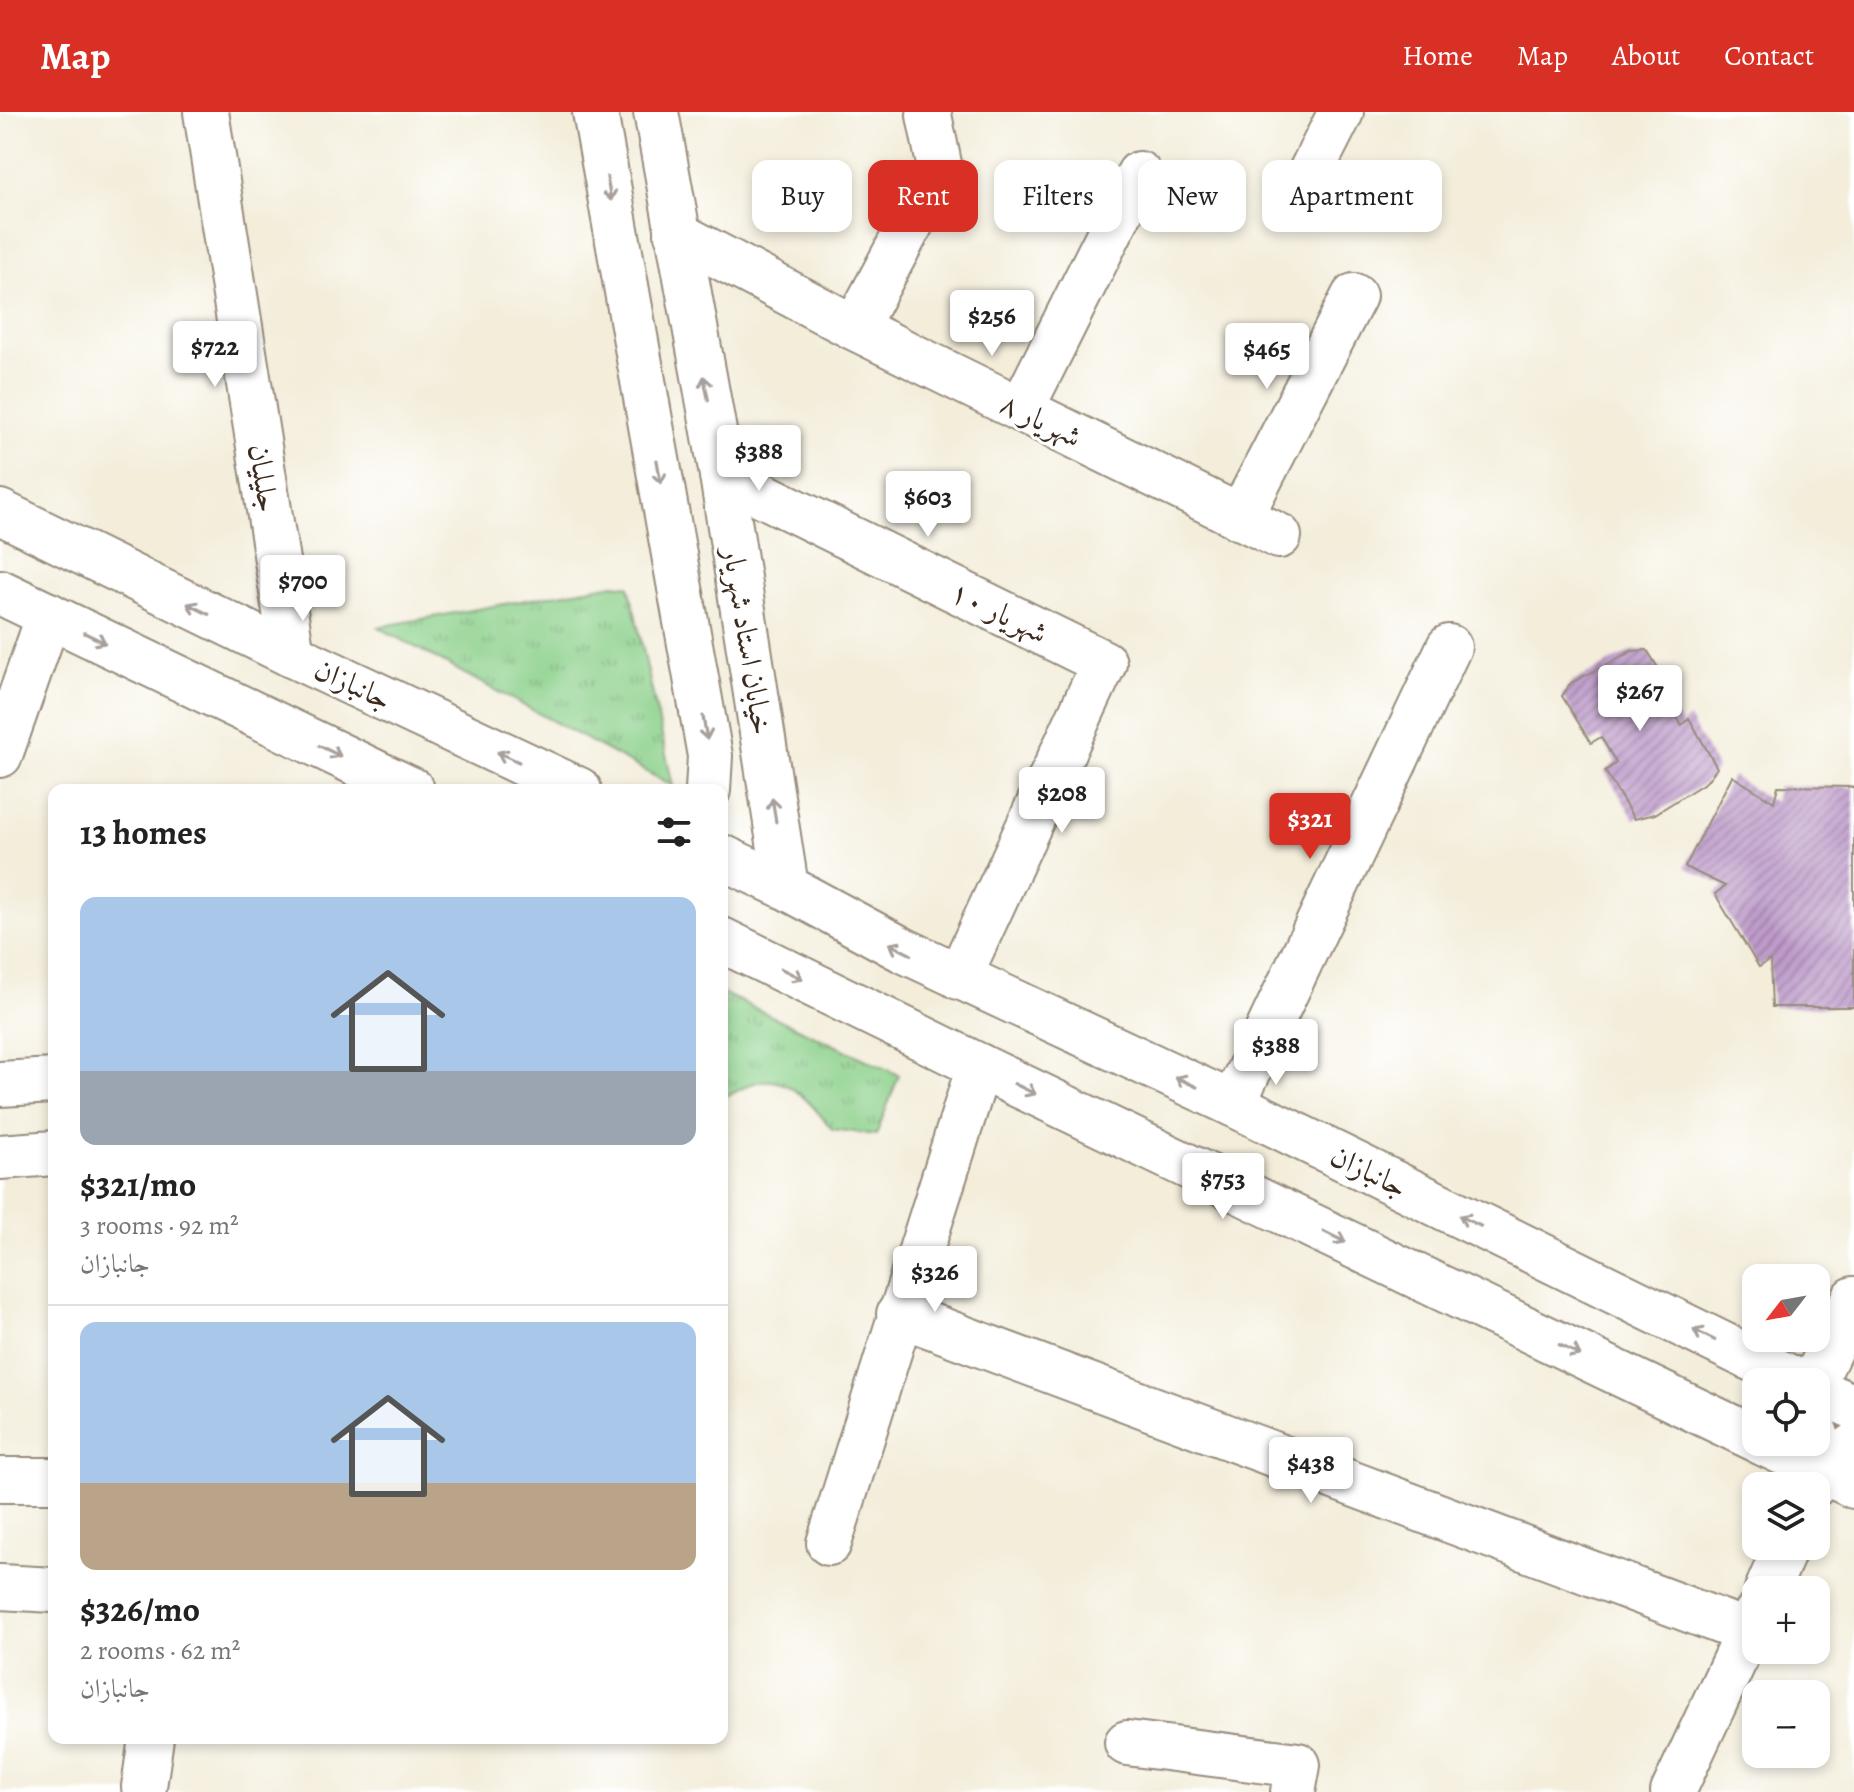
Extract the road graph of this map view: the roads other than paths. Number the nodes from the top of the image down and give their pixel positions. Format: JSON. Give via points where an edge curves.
{"nodes":[{"id":1,"x":206,"y":112,"type":"edge"},
{"id":2,"x":595,"y":112,"type":"edge"},
{"id":3,"x":656,"y":112,"type":"edge"},
{"id":4,"x":1341,"y":112,"type":"edge"},
{"id":5,"x":929,"y":115,"type":"dead end"},
{"id":6,"x":1317,"y":160,"type":"edge"},
{"id":7,"x":1138,"y":176,"type":"edge"},
{"id":8,"x":677,"y":234,"type":"junction"},
{"id":9,"x":1354,"y":296,"type":"dead end"},
{"id":10,"x":855,"y":328,"type":"junction"},
{"id":11,"x":1021,"y":410,"type":"junction"},
{"id":12,"x":722,"y":475,"type":"junction"},
{"id":13,"x":0,"y":512,"type":"edge"},
{"id":14,"x":1240,"y":518,"type":"junction"},
{"id":15,"x":1279,"y":536,"type":"dead end"},
{"id":16,"x":0,"y":592,"type":"edge"},
{"id":17,"x":49,"y":615,"type":"junction"},
{"id":18,"x":1449,"y":647,"type":"dead end"},
{"id":19,"x":292,"y":655,"type":"junction"},
{"id":20,"x":0,"y":755,"type":"edge"},
{"id":21,"x":400,"y":784,"type":"edge"},
{"id":22,"x":566,"y":784,"type":"edge"},
{"id":23,"x":708,"y":784,"type":"edge"},
{"id":24,"x":728,"y":860,"type":"edge"},
{"id":25,"x":786,"y":887,"type":"junction"},
{"id":26,"x":728,"y":943,"type":"edge"},
{"id":27,"x":959,"y":977,"type":"junction"},
{"id":28,"x":979,"y":1066,"type":"junction"},
{"id":29,"x":48,"y":1081,"type":"edge"},
{"id":30,"x":0,"y":1084,"type":"edge"},
{"id":31,"x":1233,"y":1104,"type":"junction"},
{"id":32,"x":48,"y":1153,"type":"edge"},
{"id":33,"x":0,"y":1157,"type":"edge"},
{"id":34,"x":1854,"y":1299,"type":"edge"},
{"id":35,"x":899,"y":1314,"type":"junction"},
{"id":36,"x":1770,"y":1368,"type":"edge"},
{"id":37,"x":1821,"y":1368,"type":"edge"},
{"id":38,"x":1830,"y":1396,"type":"edge"},
{"id":39,"x":1854,"y":1407,"type":"edge"},
{"id":40,"x":1742,"y":1433,"type":"edge"},
{"id":41,"x":1804,"y":1456,"type":"edge"},
{"id":42,"x":1831,"y":1465,"type":"edge"},
{"id":43,"x":0,"y":1480,"type":"edge"},
{"id":44,"x":48,"y":1480,"type":"edge"},
{"id":45,"x":829,"y":1543,"type":"dead end"},
{"id":46,"x":0,"y":1587,"type":"edge"},
{"id":47,"x":48,"y":1590,"type":"edge"},
{"id":48,"x":1742,"y":1619,"type":"edge"},
{"id":49,"x":1742,"y":1644,"type":"edge"},
{"id":50,"x":1127,"y":1743,"type":"dead end"},
{"id":51,"x":150,"y":1744,"type":"edge"},
{"id":52,"x":144,"y":1787,"type":"dead end"},
{"id":53,"x":1293,"y":1792,"type":"edge"},
{"id":54,"x":1673,"y":1792,"type":"edge"}],
"edges":[{"from":1,"to":19,"type":"street","name":"جلیلیان"},
{"from":2,"to":23,"type":"street","name":"خیابان استاد شهریار","one_way":true,"via":[[710,756]]},
{"from":3,"to":8,"type":"street","name":"خیابان استاد شهریار"},
{"from":4,"to":6,"type":"street"},
{"from":5,"to":10,"type":"street","via":[[940,169]]},
{"from":7,"to":11,"type":"street"},
{"from":8,"to":10,"type":"street","name":"شهریار ۸"},
{"from":12,"to":8,"type":"street","name":"خیابان استاد شهریار","one_way":true},
{"from":9,"to":14,"type":"street"},
{"from":10,"to":11,"type":"street","name":"شهریار ۸"},
{"from":11,"to":14,"type":"street","name":"شهریار ۸"},
{"from":25,"to":12,"type":"street","name":"خیابان استاد شهریار","one_way":true},
{"from":12,"to":27,"type":"street","name":"شهریار ۱۰","via":[[1104,663]]},
{"from":19,"to":13,"type":"street","name":"جانبازان","one_way":true},
{"from":14,"to":15,"type":"street","name":"شهریار ۸"},
{"from":16,"to":17,"type":"street"},
{"from":17,"to":20,"type":"street"},
{"from":17,"to":21,"type":"street","one_way":true},
{"from":18,"to":31,"type":"street"},
{"from":22,"to":19,"type":"street","name":"جانبازان","one_way":true},
{"from":24,"to":25,"type":"street","name":"جانبازان"},
{"from":27,"to":25,"type":"street","name":"جانبازان","one_way":true},
{"from":26,"to":28,"type":"street","one_way":true},
{"from":31,"to":27,"type":"street","name":"جانبازان","one_way":true},
{"from":28,"to":35,"type":"street"},
{"from":28,"to":40,"type":"street","one_way":true},
{"from":29,"to":30,"type":"street"},
{"from":36,"to":31,"type":"street","name":"جانبازان","one_way":true},
{"from":32,"to":33,"type":"street"},
{"from":34,"to":37,"type":"street"},
{"from":35,"to":45,"type":"street"},
{"from":35,"to":48,"type":"street"},
{"from":38,"to":39,"type":"street"},
{"from":41,"to":42,"type":"street"},
{"from":43,"to":44,"type":"street"},
{"from":46,"to":47,"type":"street"},
{"from":49,"to":54,"type":"street"},
{"from":50,"to":53,"type":"street","via":[[1298,1765]]},
{"from":51,"to":52,"type":"street"}]}
